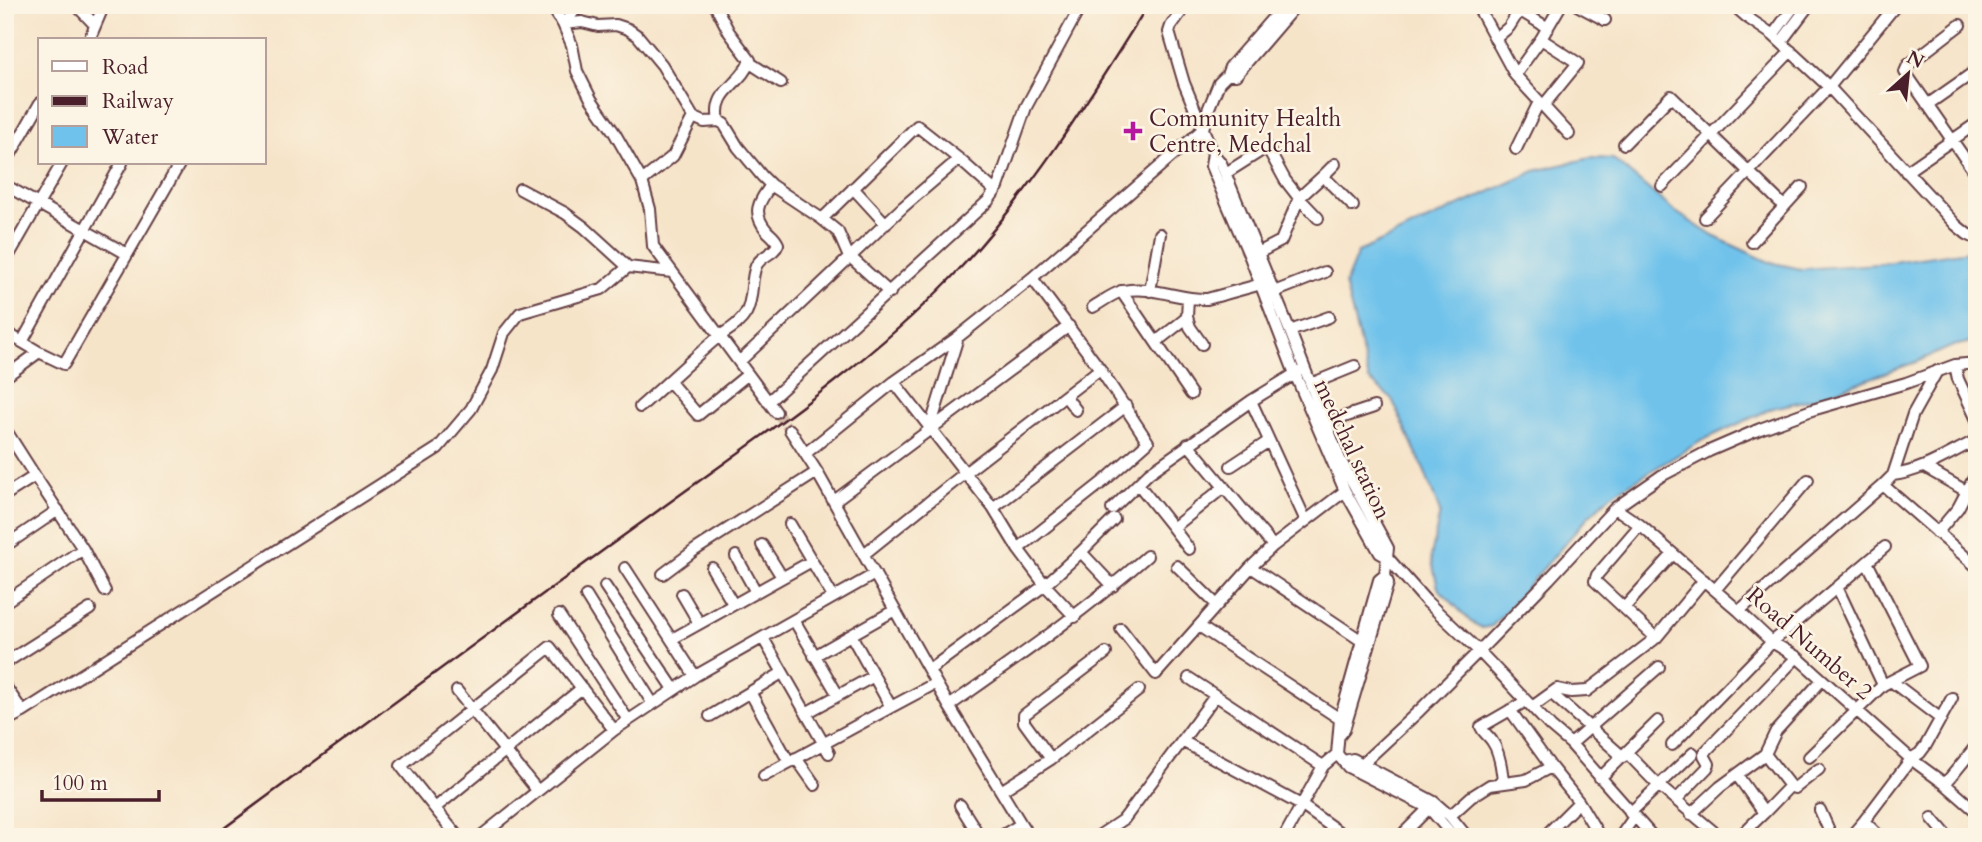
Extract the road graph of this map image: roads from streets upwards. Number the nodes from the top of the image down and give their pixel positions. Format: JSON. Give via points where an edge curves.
{"nodes":[{"id":1,"x":76,"y":5,"type":"edge"},
{"id":2,"x":104,"y":5,"type":"edge"},
{"id":3,"x":551,"y":5,"type":"edge"},
{"id":4,"x":580,"y":5,"type":"edge"},
{"id":5,"x":1083,"y":5,"type":"edge"},
{"id":6,"x":1284,"y":5,"type":"edge"},
{"id":7,"x":1296,"y":5,"type":"edge"},
{"id":8,"x":1477,"y":5,"type":"edge"},
{"id":9,"x":1561,"y":5,"type":"edge"},
{"id":10,"x":1577,"y":5,"type":"edge"},
{"id":11,"x":1734,"y":5,"type":"edge"},
{"id":12,"x":1796,"y":5,"type":"edge"},
{"id":13,"x":1809,"y":5,"type":"edge"},
{"id":14,"x":1896,"y":5,"type":"edge"},
{"id":15,"x":1186,"y":6,"type":"edge"},
{"id":16,"x":719,"y":7,"type":"edge"},
{"id":17,"x":1515,"y":8,"type":"edge"},
{"id":18,"x":1605,"y":20,"type":"dead end"},
{"id":19,"x":563,"y":24,"type":"junction"},
{"id":20,"x":95,"y":25,"type":"junction"},
{"id":21,"x":1960,"y":25,"type":"dead end"},
{"id":22,"x":1548,"y":28,"type":"junction"},
{"id":23,"x":90,"y":38,"type":"edge"},
{"id":24,"x":1495,"y":38,"type":"junction"},
{"id":25,"x":1541,"y":38,"type":"junction"},
{"id":26,"x":1777,"y":39,"type":"junction"},
{"id":27,"x":1791,"y":51,"type":"junction"},
{"id":28,"x":750,"y":63,"type":"junction"},
{"id":29,"x":1977,"y":70,"type":"edge"},
{"id":30,"x":1227,"y":75,"type":"junction"},
{"id":31,"x":1515,"y":75,"type":"junction"},
{"id":32,"x":781,"y":83,"type":"dead end"},
{"id":33,"x":1829,"y":87,"type":"junction"},
{"id":34,"x":1541,"y":104,"type":"junction"},
{"id":35,"x":38,"y":106,"type":"edge"},
{"id":36,"x":1927,"y":106,"type":"junction"},
{"id":37,"x":693,"y":117,"type":"junction"},
{"id":38,"x":719,"y":121,"type":"junction"},
{"id":39,"x":1977,"y":123,"type":"edge"},
{"id":40,"x":1203,"y":129,"type":"junction"},
{"id":41,"x":1569,"y":134,"type":"dead end"},
{"id":42,"x":1710,"y":135,"type":"junction"},
{"id":43,"x":1951,"y":141,"type":"junction"},
{"id":44,"x":1623,"y":144,"type":"dead end"},
{"id":45,"x":1516,"y":149,"type":"dead end"},
{"id":46,"x":1213,"y":153,"type":"junction"},
{"id":47,"x":959,"y":159,"type":"junction"},
{"id":48,"x":5,"y":164,"type":"edge"},
{"id":49,"x":61,"y":164,"type":"edge"},
{"id":50,"x":121,"y":164,"type":"edge"},
{"id":51,"x":179,"y":164,"type":"edge"},
{"id":52,"x":1335,"y":164,"type":"dead end"},
{"id":53,"x":1749,"y":172,"type":"junction"},
{"id":54,"x":1906,"y":172,"type":"junction"},
{"id":55,"x":1226,"y":173,"type":"junction"},
{"id":56,"x":1323,"y":176,"type":"junction"},
{"id":57,"x":1977,"y":176,"type":"edge"},
{"id":58,"x":642,"y":181,"type":"junction"},
{"id":59,"x":5,"y":185,"type":"edge"},
{"id":60,"x":771,"y":185,"type":"junction"},
{"id":61,"x":1662,"y":186,"type":"dead end"},
{"id":62,"x":1802,"y":187,"type":"dead end"},
{"id":63,"x":853,"y":188,"type":"junction"},
{"id":64,"x":520,"y":189,"type":"dead end"},
{"id":65,"x":995,"y":191,"type":"junction"},
{"id":66,"x":1299,"y":198,"type":"junction"},
{"id":67,"x":38,"y":203,"type":"junction"},
{"id":68,"x":1353,"y":206,"type":"dead end"},
{"id":69,"x":1784,"y":206,"type":"junction"},
{"id":70,"x":1318,"y":218,"type":"dead end"},
{"id":71,"x":1705,"y":218,"type":"dead end"},
{"id":72,"x":822,"y":219,"type":"junction"},
{"id":73,"x":886,"y":224,"type":"junction"},
{"id":74,"x":85,"y":229,"type":"junction"},
{"id":75,"x":1160,"y":234,"type":"dead end"},
{"id":76,"x":1977,"y":239,"type":"edge"},
{"id":77,"x":1752,"y":242,"type":"dead end"},
{"id":78,"x":1258,"y":253,"type":"junction"},
{"id":79,"x":127,"y":254,"type":"junction"},
{"id":80,"x":851,"y":257,"type":"junction"},
{"id":81,"x":5,"y":262,"type":"edge"},
{"id":82,"x":628,"y":267,"type":"junction"},
{"id":83,"x":672,"y":272,"type":"junction"},
{"id":84,"x":1325,"y":272,"type":"dead end"},
{"id":85,"x":1032,"y":278,"type":"junction"},
{"id":86,"x":1268,"y":286,"type":"junction"},
{"id":87,"x":1121,"y":291,"type":"junction"},
{"id":88,"x":1150,"y":291,"type":"junction"},
{"id":89,"x":890,"y":293,"type":"junction"},
{"id":90,"x":1188,"y":298,"type":"junction"},
{"id":91,"x":1093,"y":307,"type":"dead end"},
{"id":92,"x":1187,"y":317,"type":"junction"},
{"id":93,"x":1329,"y":317,"type":"dead end"},
{"id":94,"x":1069,"y":326,"type":"junction"},
{"id":95,"x":1290,"y":331,"type":"junction"},
{"id":96,"x":5,"y":332,"type":"edge"},
{"id":97,"x":720,"y":336,"type":"junction"},
{"id":98,"x":958,"y":337,"type":"junction"},
{"id":99,"x":22,"y":342,"type":"junction"},
{"id":100,"x":1156,"y":342,"type":"junction"},
{"id":101,"x":1202,"y":344,"type":"dead end"},
{"id":102,"x":39,"y":352,"type":"junction"},
{"id":103,"x":739,"y":362,"type":"junction"},
{"id":104,"x":1977,"y":363,"type":"edge"},
{"id":105,"x":1955,"y":365,"type":"junction"},
{"id":106,"x":1355,"y":366,"type":"dead end"},
{"id":107,"x":1100,"y":369,"type":"junction"},
{"id":108,"x":1300,"y":371,"type":"junction"},
{"id":109,"x":1937,"y":371,"type":"junction"},
{"id":110,"x":747,"y":375,"type":"junction"},
{"id":111,"x":5,"y":377,"type":"edge"},
{"id":112,"x":669,"y":381,"type":"junction"},
{"id":113,"x":894,"y":382,"type":"junction"},
{"id":114,"x":1311,"y":384,"type":"junction"},
{"id":115,"x":1191,"y":394,"type":"dead end"},
{"id":116,"x":1065,"y":396,"type":"junction"},
{"id":117,"x":1251,"y":401,"type":"junction"},
{"id":118,"x":768,"y":402,"type":"junction"},
{"id":119,"x":1126,"y":406,"type":"junction"},
{"id":120,"x":640,"y":407,"type":"dead end"},
{"id":121,"x":1374,"y":407,"type":"dead end"},
{"id":122,"x":1076,"y":410,"type":"dead end"},
{"id":123,"x":776,"y":412,"type":"tunnel mouth"},
{"id":124,"x":1977,"y":420,"type":"edge"},
{"id":125,"x":1326,"y":423,"type":"junction"},
{"id":126,"x":930,"y":428,"type":"junction"},
{"id":127,"x":790,"y":430,"type":"tunnel mouth"},
{"id":128,"x":5,"y":433,"type":"edge"},
{"id":129,"x":1977,"y":440,"type":"edge"},
{"id":130,"x":1269,"y":441,"type":"junction"},
{"id":131,"x":1188,"y":444,"type":"junction"},
{"id":132,"x":1966,"y":445,"type":"junction"},
{"id":133,"x":1977,"y":450,"type":"edge"},
{"id":134,"x":806,"y":453,"type":"junction"},
{"id":135,"x":1231,"y":466,"type":"dead end"},
{"id":136,"x":1924,"y":467,"type":"junction"},
{"id":137,"x":817,"y":472,"type":"junction"},
{"id":138,"x":1977,"y":472,"type":"edge"},
{"id":139,"x":965,"y":473,"type":"junction"},
{"id":140,"x":1893,"y":475,"type":"junction"},
{"id":141,"x":35,"y":476,"type":"junction"},
{"id":142,"x":1808,"y":480,"type":"dead end"},
{"id":143,"x":1138,"y":484,"type":"junction"},
{"id":144,"x":1883,"y":485,"type":"junction"},
{"id":145,"x":1224,"y":487,"type":"junction"},
{"id":146,"x":1345,"y":491,"type":"junction"},
{"id":147,"x":1966,"y":491,"type":"junction"},
{"id":148,"x":5,"y":495,"type":"edge"},
{"id":149,"x":834,"y":501,"type":"junction"},
{"id":150,"x":993,"y":508,"type":"junction"},
{"id":151,"x":1615,"y":508,"type":"junction"},
{"id":152,"x":58,"y":510,"type":"junction"},
{"id":153,"x":1306,"y":521,"type":"junction"},
{"id":154,"x":790,"y":524,"type":"dead end"},
{"id":155,"x":1640,"y":525,"type":"junction"},
{"id":156,"x":1173,"y":528,"type":"junction"},
{"id":157,"x":1937,"y":533,"type":"junction"},
{"id":158,"x":762,"y":545,"type":"dead end"},
{"id":159,"x":1273,"y":545,"type":"junction"},
{"id":160,"x":5,"y":546,"type":"edge"},
{"id":161,"x":1885,"y":547,"type":"dead end"},
{"id":162,"x":83,"y":550,"type":"junction"},
{"id":163,"x":1018,"y":550,"type":"junction"},
{"id":164,"x":1189,"y":550,"type":"dead end"},
{"id":165,"x":1082,"y":552,"type":"junction"},
{"id":166,"x":864,"y":554,"type":"junction"},
{"id":167,"x":1673,"y":554,"type":"junction"},
{"id":168,"x":736,"y":556,"type":"dead end"},
{"id":169,"x":1147,"y":556,"type":"dead end"},
{"id":170,"x":1387,"y":557,"type":"junction"},
{"id":171,"x":812,"y":561,"type":"junction"},
{"id":172,"x":1867,"y":562,"type":"junction"},
{"id":173,"x":1177,"y":566,"type":"dead end"},
{"id":174,"x":1251,"y":567,"type":"junction"},
{"id":175,"x":1977,"y":567,"type":"edge"},
{"id":176,"x":625,"y":568,"type":"dead end"},
{"id":177,"x":712,"y":568,"type":"dead end"},
{"id":178,"x":663,"y":574,"type":"dead end"},
{"id":179,"x":875,"y":574,"type":"junction"},
{"id":180,"x":1385,"y":575,"type":"junction"},
{"id":181,"x":782,"y":577,"type":"junction"},
{"id":182,"x":1704,"y":580,"type":"junction"},
{"id":183,"x":1045,"y":584,"type":"junction"},
{"id":184,"x":605,"y":586,"type":"dead end"},
{"id":185,"x":1114,"y":586,"type":"junction"},
{"id":186,"x":1837,"y":587,"type":"junction"},
{"id":187,"x":105,"y":590,"type":"dead end"},
{"id":188,"x":1716,"y":590,"type":"junction"},
{"id":189,"x":756,"y":592,"type":"junction"},
{"id":190,"x":682,"y":594,"type":"dead end"},
{"id":191,"x":586,"y":596,"type":"dead end"},
{"id":192,"x":833,"y":597,"type":"junction"},
{"id":193,"x":5,"y":602,"type":"edge"},
{"id":194,"x":733,"y":604,"type":"junction"},
{"id":195,"x":1217,"y":605,"type":"junction"},
{"id":196,"x":1624,"y":608,"type":"junction"},
{"id":197,"x":90,"y":609,"type":"dead end"},
{"id":198,"x":895,"y":610,"type":"junction"},
{"id":199,"x":1739,"y":611,"type":"junction"},
{"id":200,"x":559,"y":615,"type":"dead end"},
{"id":201,"x":1075,"y":617,"type":"junction"},
{"id":202,"x":794,"y":620,"type":"junction"},
{"id":203,"x":699,"y":623,"type":"junction"},
{"id":204,"x":1199,"y":626,"type":"junction"},
{"id":205,"x":1121,"y":629,"type":"dead end"},
{"id":206,"x":851,"y":635,"type":"junction"},
{"id":207,"x":763,"y":638,"type":"junction"},
{"id":208,"x":1656,"y":638,"type":"junction"},
{"id":209,"x":672,"y":639,"type":"junction"},
{"id":210,"x":1363,"y":642,"type":"junction"},
{"id":211,"x":1772,"y":642,"type":"junction"},
{"id":212,"x":1479,"y":651,"type":"junction"},
{"id":213,"x":1106,"y":653,"type":"dead end"},
{"id":214,"x":814,"y":656,"type":"junction"},
{"id":215,"x":1797,"y":657,"type":"junction"},
{"id":216,"x":5,"y":663,"type":"edge"},
{"id":217,"x":1659,"y":667,"type":"dead end"},
{"id":218,"x":929,"y":670,"type":"junction"},
{"id":219,"x":782,"y":673,"type":"junction"},
{"id":220,"x":695,"y":676,"type":"junction"},
{"id":221,"x":874,"y":676,"type":"junction"},
{"id":222,"x":1189,"y":678,"type":"dead end"},
{"id":223,"x":1822,"y":680,"type":"junction"},
{"id":224,"x":936,"y":683,"type":"junction"},
{"id":225,"x":1887,"y":683,"type":"junction"},
{"id":226,"x":5,"y":686,"type":"edge"},
{"id":227,"x":582,"y":688,"type":"junction"},
{"id":228,"x":674,"y":689,"type":"junction"},
{"id":229,"x":1139,"y":690,"type":"dead end"},
{"id":230,"x":457,"y":691,"type":"dead end"},
{"id":231,"x":750,"y":692,"type":"junction"},
{"id":232,"x":1552,"y":694,"type":"junction"},
{"id":233,"x":838,"y":695,"type":"junction"},
{"id":234,"x":1215,"y":696,"type":"junction"},
{"id":235,"x":1952,"y":698,"type":"dead end"},
{"id":236,"x":653,"y":704,"type":"junction"},
{"id":237,"x":1529,"y":704,"type":"junction"},
{"id":238,"x":949,"y":706,"type":"junction"},
{"id":239,"x":891,"y":707,"type":"junction"},
{"id":240,"x":472,"y":709,"type":"junction"},
{"id":241,"x":1510,"y":710,"type":"junction"},
{"id":242,"x":1855,"y":710,"type":"junction"},
{"id":243,"x":23,"y":712,"type":"junction"},
{"id":244,"x":806,"y":713,"type":"junction"},
{"id":245,"x":710,"y":716,"type":"dead end"},
{"id":246,"x":1340,"y":719,"type":"junction"},
{"id":247,"x":1941,"y":719,"type":"junction"},
{"id":248,"x":628,"y":720,"type":"junction"},
{"id":249,"x":5,"y":721,"type":"edge"},
{"id":250,"x":1658,"y":722,"type":"dead end"},
{"id":251,"x":1588,"y":727,"type":"junction"},
{"id":252,"x":614,"y":730,"type":"junction"},
{"id":253,"x":1340,"y":735,"type":"junction"},
{"id":254,"x":1182,"y":741,"type":"junction"},
{"id":255,"x":1571,"y":744,"type":"junction"},
{"id":256,"x":1672,"y":745,"type":"dead end"},
{"id":257,"x":1977,"y":745,"type":"edge"},
{"id":258,"x":826,"y":748,"type":"junction"},
{"id":259,"x":505,"y":750,"type":"junction"},
{"id":260,"x":1693,"y":753,"type":"dead end"},
{"id":261,"x":1765,"y":754,"type":"junction"},
{"id":262,"x":1625,"y":755,"type":"junction"},
{"id":263,"x":1341,"y":757,"type":"junction"},
{"id":264,"x":1809,"y":757,"type":"dead end"},
{"id":265,"x":1051,"y":759,"type":"junction"},
{"id":266,"x":1910,"y":759,"type":"junction"},
{"id":267,"x":793,"y":760,"type":"junction"},
{"id":268,"x":1362,"y":764,"type":"junction"},
{"id":269,"x":1323,"y":766,"type":"junction"},
{"id":270,"x":1551,"y":767,"type":"junction"},
{"id":271,"x":1819,"y":769,"type":"dead end"},
{"id":272,"x":1737,"y":775,"type":"junction"},
{"id":273,"x":764,"y":776,"type":"dead end"},
{"id":274,"x":1600,"y":778,"type":"junction"},
{"id":275,"x":1503,"y":782,"type":"junction"},
{"id":276,"x":1945,"y":784,"type":"junction"},
{"id":277,"x":815,"y":785,"type":"dead end"},
{"id":278,"x":1658,"y":785,"type":"junction"},
{"id":279,"x":1790,"y":786,"type":"junction"},
{"id":280,"x":537,"y":790,"type":"junction"},
{"id":281,"x":1000,"y":792,"type":"junction"},
{"id":282,"x":1676,"y":800,"type":"junction"},
{"id":283,"x":1579,"y":802,"type":"junction"},
{"id":284,"x":960,"y":805,"type":"dead end"},
{"id":285,"x":1301,"y":805,"type":"junction"},
{"id":286,"x":435,"y":808,"type":"junction"},
{"id":287,"x":1429,"y":808,"type":"junction"},
{"id":288,"x":1820,"y":810,"type":"dead end"},
{"id":289,"x":1977,"y":812,"type":"edge"},
{"id":290,"x":1764,"y":813,"type":"junction"},
{"id":291,"x":1691,"y":814,"type":"junction"},
{"id":292,"x":1632,"y":815,"type":"junction"},
{"id":293,"x":1450,"y":816,"type":"junction"},
{"id":294,"x":1932,"y":818,"type":"dead end"},
{"id":295,"x":1864,"y":821,"type":"junction"},
{"id":296,"x":1021,"y":824,"type":"junction"},
{"id":297,"x":458,"y":837,"type":"edge"},
{"id":298,"x":480,"y":837,"type":"edge"},
{"id":299,"x":980,"y":837,"type":"edge"},
{"id":300,"x":1000,"y":837,"type":"edge"},
{"id":301,"x":1029,"y":837,"type":"edge"},
{"id":302,"x":1097,"y":837,"type":"edge"},
{"id":303,"x":1284,"y":837,"type":"edge"},
{"id":304,"x":1346,"y":837,"type":"edge"},
{"id":305,"x":1400,"y":837,"type":"edge"},
{"id":306,"x":1454,"y":837,"type":"edge"},
{"id":307,"x":1467,"y":837,"type":"edge"},
{"id":308,"x":1544,"y":837,"type":"edge"},
{"id":309,"x":1600,"y":837,"type":"edge"},
{"id":310,"x":1620,"y":837,"type":"edge"},
{"id":311,"x":1653,"y":837,"type":"edge"},
{"id":312,"x":1720,"y":837,"type":"edge"},
{"id":313,"x":1739,"y":837,"type":"edge"},
{"id":314,"x":1832,"y":837,"type":"edge"},
{"id":315,"x":1850,"y":837,"type":"edge"},
{"id":316,"x":1880,"y":837,"type":"edge"},
{"id":317,"x":1948,"y":837,"type":"edge"}],
"edges":[{"from":1,"to":20,"type":"street"},
{"from":2,"to":20,"type":"street"},
{"from":3,"to":19,"type":"street"},
{"from":4,"to":19,"type":"street"},
{"from":5,"to":65,"type":"street","via":[[1026,107]]},
{"from":6,"to":30,"type":"street"},
{"from":7,"to":30,"type":"street","via":[[1237,75]]},
{"from":8,"to":24,"type":"street"},
{"from":9,"to":22,"type":"street"},
{"from":10,"to":18,"type":"street"},
{"from":11,"to":26,"type":"street"},
{"from":12,"to":26,"type":"street"},
{"from":13,"to":26,"type":"street"},
{"from":14,"to":33,"type":"street"},
{"from":15,"to":40,"type":"street","via":[[1171,26],[1170,37]]},
{"from":16,"to":28,"type":"street"},
{"from":17,"to":22,"type":"street"},
{"from":17,"to":24,"type":"street","via":[[1509,27]]},
{"from":19,"to":37,"type":"street","via":[[616,24],[638,36],[662,65]]},
{"from":19,"to":58,"type":"street","via":[[591,99]]},
{"from":20,"to":23,"type":"street"},
{"from":21,"to":36,"type":"street","via":[[1905,68]]},
{"from":22,"to":25,"type":"street"},
{"from":24,"to":31,"type":"street"},
{"from":25,"to":31,"type":"street"},
{"from":25,"to":34,"type":"street","via":[[1578,63]]},
{"from":26,"to":27,"type":"street"},
{"from":27,"to":33,"type":"street"},
{"from":27,"to":42,"type":"street"},
{"from":28,"to":32,"type":"street"},
{"from":28,"to":38,"type":"street","via":[[723,94]]},
{"from":29,"to":36,"type":"street"},
{"from":30,"to":40,"type":"street","via":[[1219,83]]},
{"from":31,"to":34,"type":"street"},
{"from":33,"to":53,"type":"street"},
{"from":33,"to":54,"type":"street"},
{"from":34,"to":41,"type":"street"},
{"from":34,"to":45,"type":"street"},
{"from":35,"to":48,"type":"street"},
{"from":36,"to":43,"type":"street"},
{"from":37,"to":38,"type":"street"},
{"from":37,"to":58,"type":"street","via":[[673,156]]},
{"from":38,"to":60,"type":"street"},
{"from":39,"to":43,"type":"street"},
{"from":40,"to":46,"type":"street"},
{"from":40,"to":85,"type":"street"},
{"from":42,"to":44,"type":"street","via":[[1671,96]]},
{"from":42,"to":53,"type":"street"},
{"from":42,"to":61,"type":"street"},
{"from":43,"to":54,"type":"street"},
{"from":43,"to":57,"type":"street"},
{"from":46,"to":55,"type":"street"},
{"from":46,"to":86,"type":"street","name":"medchal station","via":[[1211,166]]},
{"from":47,"to":63,"type":"street","via":[[917,126]]},
{"from":47,"to":65,"type":"street"},
{"from":47,"to":73,"type":"street"},
{"from":49,"to":67,"type":"street"},
{"from":50,"to":74,"type":"street"},
{"from":51,"to":79,"type":"street"},
{"from":52,"to":56,"type":"street"},
{"from":53,"to":69,"type":"street"},
{"from":53,"to":71,"type":"street"},
{"from":54,"to":76,"type":"street","via":[[1956,225]]},
{"from":55,"to":66,"type":"street","via":[[1267,147]]},
{"from":55,"to":78,"type":"street"},
{"from":56,"to":66,"type":"street"},
{"from":56,"to":68,"type":"street"},
{"from":58,"to":83,"type":"street","via":[[653,246]]},
{"from":59,"to":67,"type":"street"},
{"from":60,"to":72,"type":"street"},
{"from":60,"to":97,"type":"street","via":[[758,208],[777,248],[756,265],[750,306],[740,322]]},
{"from":62,"to":69,"type":"street"},
{"from":63,"to":72,"type":"street"},
{"from":63,"to":73,"type":"street"},
{"from":64,"to":82,"type":"street","via":[[565,213]]},
{"from":65,"to":89,"type":"street"},
{"from":66,"to":70,"type":"street"},
{"from":66,"to":78,"type":"street","via":[[1281,240]]},
{"from":67,"to":74,"type":"street"},
{"from":67,"to":81,"type":"street"},
{"from":69,"to":77,"type":"street"},
{"from":72,"to":80,"type":"street","via":[[838,232]]},
{"from":73,"to":80,"type":"street"},
{"from":74,"to":79,"type":"street"},
{"from":74,"to":99,"type":"street"},
{"from":75,"to":88,"type":"street"},
{"from":78,"to":86,"type":"street"},
{"from":79,"to":102,"type":"street","via":[[64,364]]},
{"from":80,"to":89,"type":"street"},
{"from":80,"to":103,"type":"street"},
{"from":82,"to":83,"type":"street"},
{"from":82,"to":243,"type":"street","via":[[602,289],[520,313],[504,334],[492,370],[471,409],[438,448]]},
{"from":83,"to":97,"type":"street"},
{"from":84,"to":86,"type":"street"},
{"from":85,"to":94,"type":"street"},
{"from":85,"to":98,"type":"street"},
{"from":86,"to":90,"type":"street","via":[[1207,299]]},
{"from":86,"to":95,"type":"street"},
{"from":86,"to":108,"type":"street","name":"medchal station"},
{"from":87,"to":88,"type":"street"},
{"from":87,"to":91,"type":"street"},
{"from":87,"to":100,"type":"street"},
{"from":88,"to":90,"type":"street"},
{"from":89,"to":118,"type":"street"},
{"from":90,"to":92,"type":"street"},
{"from":92,"to":100,"type":"street"},
{"from":92,"to":101,"type":"street"},
{"from":93,"to":95,"type":"street"},
{"from":94,"to":107,"type":"street"},
{"from":94,"to":126,"type":"street"},
{"from":95,"to":108,"type":"street"},
{"from":96,"to":99,"type":"street"},
{"from":97,"to":103,"type":"street"},
{"from":97,"to":112,"type":"street"},
{"from":98,"to":113,"type":"street"},
{"from":98,"to":126,"type":"street"},
{"from":99,"to":102,"type":"street"},
{"from":100,"to":115,"type":"street"},
{"from":102,"to":111,"type":"street"},
{"from":103,"to":110,"type":"street"},
{"from":104,"to":105,"type":"street"},
{"from":105,"to":109,"type":"street"},
{"from":105,"to":124,"type":"street"},
{"from":106,"to":114,"type":"street"},
{"from":107,"to":116,"type":"street"},
{"from":107,"to":119,"type":"street"},
{"from":108,"to":114,"type":"street"},
{"from":108,"to":117,"type":"street"},
{"from":108,"to":146,"type":"street","name":"medchal station"},
{"from":109,"to":140,"type":"street","via":[[1913,414]]},
{"from":109,"to":151,"type":"street","via":[[1760,429],[1661,476]]},
{"from":110,"to":112,"type":"street","via":[[698,415]]},
{"from":110,"to":118,"type":"street"},
{"from":112,"to":120,"type":"street"},
{"from":113,"to":126,"type":"street"},
{"from":113,"to":134,"type":"street"},
{"from":114,"to":125,"type":"street"},
{"from":116,"to":122,"type":"street"},
{"from":116,"to":139,"type":"street"},
{"from":117,"to":130,"type":"street"},
{"from":117,"to":131,"type":"street"},
{"from":118,"to":123,"type":"street"},
{"from":119,"to":150,"type":"street"},
{"from":119,"to":163,"type":"street","via":[[1148,442]]},
{"from":121,"to":125,"type":"street"},
{"from":125,"to":170,"type":"street","via":[[1388,548]]},
{"from":126,"to":139,"type":"street"},
{"from":126,"to":149,"type":"street"},
{"from":127,"to":134,"type":"street"},
{"from":128,"to":141,"type":"street"},
{"from":129,"to":132,"type":"street"},
{"from":130,"to":135,"type":"street"},
{"from":130,"to":153,"type":"street"},
{"from":131,"to":143,"type":"street"},
{"from":131,"to":145,"type":"street"},
{"from":132,"to":133,"type":"street"},
{"from":132,"to":136,"type":"street"},
{"from":134,"to":137,"type":"street"},
{"from":136,"to":140,"type":"street"},
{"from":136,"to":147,"type":"street"},
{"from":137,"to":149,"type":"street"},
{"from":137,"to":178,"type":"street"},
{"from":138,"to":147,"type":"street"},
{"from":139,"to":150,"type":"street"},
{"from":139,"to":166,"type":"street"},
{"from":140,"to":144,"type":"street"},
{"from":141,"to":148,"type":"street"},
{"from":141,"to":152,"type":"street"},
{"from":142,"to":188,"type":"street"},
{"from":143,"to":156,"type":"street"},
{"from":143,"to":165,"type":"street"},
{"from":144,"to":157,"type":"street"},
{"from":144,"to":199,"type":"street"},
{"from":145,"to":156,"type":"street"},
{"from":145,"to":159,"type":"street"},
{"from":146,"to":153,"type":"street"},
{"from":146,"to":170,"type":"street","name":"medchal station","via":[[1380,553]]},
{"from":147,"to":157,"type":"street"},
{"from":149,"to":166,"type":"street"},
{"from":150,"to":163,"type":"street"},
{"from":151,"to":155,"type":"street","name":"Road Number 2"},
{"from":151,"to":212,"type":"street"},
{"from":152,"to":160,"type":"street"},
{"from":152,"to":162,"type":"street"},
{"from":153,"to":159,"type":"street"},
{"from":154,"to":171,"type":"street"},
{"from":155,"to":167,"type":"street","name":"Road Number 2"},
{"from":155,"to":196,"type":"street","via":[[1595,578]]},
{"from":156,"to":164,"type":"street"},
{"from":157,"to":175,"type":"street"},
{"from":158,"to":181,"type":"street"},
{"from":159,"to":174,"type":"street"},
{"from":161,"to":172,"type":"street"},
{"from":162,"to":187,"type":"street"},
{"from":162,"to":193,"type":"street"},
{"from":163,"to":183,"type":"street"},
{"from":165,"to":183,"type":"street"},
{"from":165,"to":185,"type":"street"},
{"from":166,"to":179,"type":"street"},
{"from":167,"to":182,"type":"street","name":"Road Number 2"},
{"from":167,"to":196,"type":"street"},
{"from":168,"to":189,"type":"street"},
{"from":169,"to":185,"type":"street"},
{"from":170,"to":180,"type":"street"},
{"from":170,"to":212,"type":"street","name":"medchal station"},
{"from":171,"to":181,"type":"street"},
{"from":171,"to":192,"type":"street"},
{"from":172,"to":186,"type":"street"},
{"from":172,"to":225,"type":"street","via":[[1920,666]]},
{"from":173,"to":195,"type":"street"},
{"from":174,"to":195,"type":"street"},
{"from":174,"to":210,"type":"street"},
{"from":176,"to":209,"type":"street"},
{"from":177,"to":194,"type":"street"},
{"from":179,"to":192,"type":"street"},
{"from":179,"to":198,"type":"street"},
{"from":180,"to":210,"type":"street","via":[[1379,580]]},
{"from":180,"to":253,"type":"street","via":[[1388,583]]},
{"from":181,"to":189,"type":"street"},
{"from":182,"to":188,"type":"street","name":"Road Number 2"},
{"from":182,"to":208,"type":"street"},
{"from":183,"to":201,"type":"street"},
{"from":183,"to":218,"type":"street"},
{"from":184,"to":228,"type":"street"},
{"from":185,"to":201,"type":"street"},
{"from":186,"to":211,"type":"street"},
{"from":186,"to":225,"type":"street"},
{"from":188,"to":199,"type":"street","name":"Road Number 2"},
{"from":189,"to":194,"type":"street"},
{"from":190,"to":203,"type":"street"},
{"from":191,"to":236,"type":"street"},
{"from":192,"to":202,"type":"street"},
{"from":194,"to":203,"type":"street"},
{"from":195,"to":204,"type":"street"},
{"from":196,"to":208,"type":"street"},
{"from":197,"to":216,"type":"street"},
{"from":198,"to":206,"type":"street"},
{"from":198,"to":218,"type":"street"},
{"from":199,"to":211,"type":"street","name":"Road Number 2"},
{"from":200,"to":248,"type":"street"},
{"from":201,"to":238,"type":"street"},
{"from":202,"to":207,"type":"street"},
{"from":202,"to":214,"type":"street"},
{"from":203,"to":209,"type":"street"},
{"from":204,"to":205,"type":"street","via":[[1156,674]]},
{"from":204,"to":246,"type":"street"},
{"from":206,"to":214,"type":"street"},
{"from":206,"to":221,"type":"street"},
{"from":207,"to":219,"type":"street"},
{"from":207,"to":220,"type":"street"},
{"from":208,"to":232,"type":"street","via":[[1587,691],[1557,689]]},
{"from":209,"to":220,"type":"street"},
{"from":210,"to":246,"type":"street"},
{"from":211,"to":215,"type":"street","name":"Road Number 2"},
{"from":211,"to":256,"type":"street"},
{"from":212,"to":237,"type":"street","name":"medchal station"},
{"from":212,"to":268,"type":"street"},
{"from":213,"to":265,"type":"street","via":[[1024,715],[1024,722]]},
{"from":214,"to":233,"type":"street"},
{"from":215,"to":223,"type":"street","name":"Road Number 2"},
{"from":215,"to":282,"type":"street","via":[[1704,752],[1707,768]]},
{"from":217,"to":251,"type":"street"},
{"from":218,"to":224,"type":"street"},
{"from":219,"to":231,"type":"street"},
{"from":219,"to":244,"type":"street"},
{"from":220,"to":228,"type":"street"},
{"from":221,"to":233,"type":"street"},
{"from":221,"to":239,"type":"street"},
{"from":222,"to":234,"type":"street"},
{"from":223,"to":242,"type":"street","name":"Road Number 2"},
{"from":223,"to":261,"type":"street","via":[[1776,731]]},
{"from":224,"to":238,"type":"street"},
{"from":224,"to":239,"type":"street"},
{"from":225,"to":242,"type":"street"},
{"from":225,"to":247,"type":"street"},
{"from":226,"to":243,"type":"street"},
{"from":227,"to":240,"type":"street","via":[[550,647]]},
{"from":227,"to":252,"type":"street"},
{"from":227,"to":259,"type":"street"},
{"from":228,"to":236,"type":"street"},
{"from":229,"to":265,"type":"street"},
{"from":230,"to":240,"type":"street"},
{"from":231,"to":245,"type":"street"},
{"from":231,"to":267,"type":"street"},
{"from":232,"to":237,"type":"street"},
{"from":232,"to":251,"type":"street"},
{"from":233,"to":244,"type":"street"},
{"from":234,"to":254,"type":"street"},
{"from":234,"to":269,"type":"street"},
{"from":235,"to":247,"type":"street"},
{"from":236,"to":248,"type":"street"},
{"from":237,"to":241,"type":"street"},
{"from":237,"to":255,"type":"street","name":"medchal station"},
{"from":238,"to":281,"type":"street"},
{"from":239,"to":258,"type":"street"},
{"from":240,"to":259,"type":"street"},
{"from":240,"to":286,"type":"street","via":[[401,766]]},
{"from":241,"to":270,"type":"street"},
{"from":241,"to":275,"type":"street","via":[[1481,727],[1493,742]]},
{"from":242,"to":264,"type":"street"},
{"from":242,"to":266,"type":"street","name":"Road Number 2"},
{"from":243,"to":249,"type":"street"},
{"from":244,"to":258,"type":"street"},
{"from":246,"to":253,"type":"street"},
{"from":247,"to":266,"type":"street","via":[[1920,753]]},
{"from":248,"to":252,"type":"street"},
{"from":250,"to":262,"type":"street"},
{"from":251,"to":255,"type":"street"},
{"from":251,"to":262,"type":"street"},
{"from":252,"to":280,"type":"street"},
{"from":253,"to":263,"type":"street"},
{"from":254,"to":285,"type":"street"},
{"from":254,"to":302,"type":"street","via":[[1124,818]]},
{"from":255,"to":274,"type":"street","name":"medchal station"},
{"from":257,"to":276,"type":"street"},
{"from":258,"to":267,"type":"street"},
{"from":259,"to":280,"type":"street"},
{"from":259,"to":286,"type":"street"},
{"from":260,"to":278,"type":"street"},
{"from":261,"to":272,"type":"street"},
{"from":261,"to":279,"type":"street"},
{"from":262,"to":274,"type":"street"},
{"from":262,"to":278,"type":"street"},
{"from":263,"to":268,"type":"street"},
{"from":263,"to":269,"type":"street"},
{"from":263,"to":287,"type":"street","via":[[1348,767]]},
{"from":265,"to":281,"type":"street"},
{"from":266,"to":276,"type":"street","name":"Road Number 2"},
{"from":266,"to":295,"type":"street"},
{"from":267,"to":273,"type":"street"},
{"from":267,"to":277,"type":"street"},
{"from":268,"to":293,"type":"street","via":[[1434,802]]},
{"from":269,"to":285,"type":"street"},
{"from":270,"to":275,"type":"street","via":[[1526,780]]},
{"from":270,"to":283,"type":"street"},
{"from":271,"to":279,"type":"street","via":[[1796,788]]},
{"from":272,"to":290,"type":"street"},
{"from":272,"to":291,"type":"street"},
{"from":274,"to":292,"type":"street","name":"medchal station"},
{"from":275,"to":293,"type":"street","via":[[1471,797]]},
{"from":276,"to":289,"type":"street","name":"Road Number 2"},
{"from":278,"to":282,"type":"street"},
{"from":278,"to":292,"type":"street"},
{"from":279,"to":290,"type":"street"},
{"from":280,"to":298,"type":"street"},
{"from":281,"to":296,"type":"street"},
{"from":282,"to":291,"type":"street"},
{"from":283,"to":308,"type":"street"},
{"from":283,"to":309,"type":"street"},
{"from":284,"to":299,"type":"street"},
{"from":285,"to":303,"type":"street"},
{"from":285,"to":304,"type":"street"},
{"from":286,"to":297,"type":"street"},
{"from":287,"to":305,"type":"street"},
{"from":287,"to":306,"type":"street"},
{"from":288,"to":314,"type":"street"},
{"from":290,"to":313,"type":"street"},
{"from":291,"to":312,"type":"street"},
{"from":292,"to":310,"type":"street"},
{"from":292,"to":311,"type":"street","name":"medchal station"},
{"from":293,"to":307,"type":"street"},
{"from":294,"to":317,"type":"street"},
{"from":295,"to":315,"type":"street"},
{"from":295,"to":316,"type":"street"},
{"from":296,"to":300,"type":"street"},
{"from":296,"to":301,"type":"street"}]}
